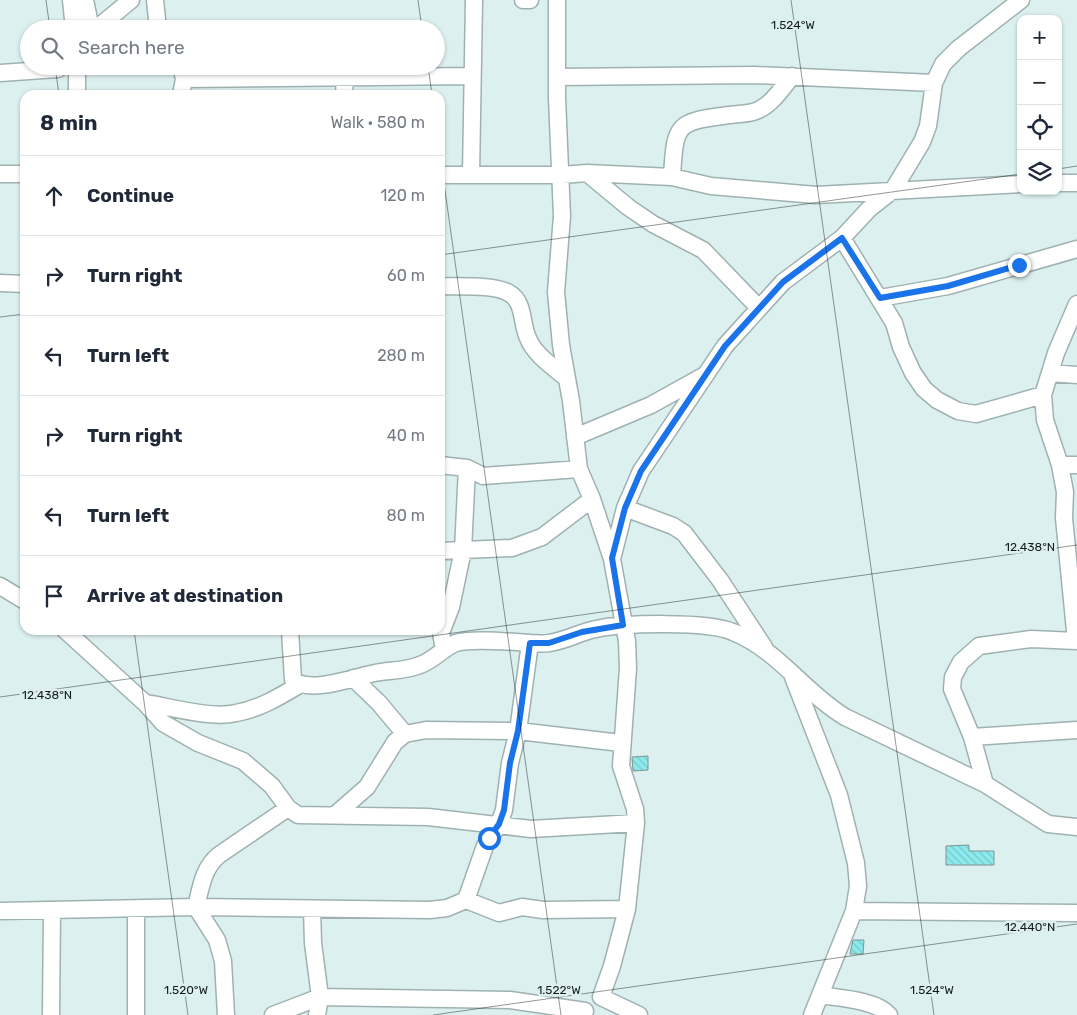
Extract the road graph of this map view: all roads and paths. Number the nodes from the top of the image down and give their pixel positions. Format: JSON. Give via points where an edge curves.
{"nodes":[{"id":1,"x":71,"y":0,"type":"edge"},
{"id":2,"x":85,"y":0,"type":"edge"},
{"id":3,"x":131,"y":0,"type":"edge"},
{"id":4,"x":156,"y":0,"type":"edge"},
{"id":5,"x":474,"y":0,"type":"edge"},
{"id":6,"x":523,"y":0,"type":"edge"},
{"id":7,"x":530,"y":0,"type":"edge"},
{"id":8,"x":557,"y":0,"type":"edge"},
{"id":9,"x":1003,"y":0,"type":"edge"},
{"id":10,"x":1021,"y":0,"type":"edge"},
{"id":11,"x":73,"y":20,"type":"edge"},
{"id":12,"x":89,"y":20,"type":"edge"},
{"id":13,"x":107,"y":20,"type":"edge"},
{"id":14,"x":157,"y":20,"type":"edge"},
{"id":15,"x":996,"y":20,"type":"junction"},
{"id":16,"x":20,"y":71,"type":"edge"},
{"id":17,"x":0,"y":72,"type":"edge"},
{"id":18,"x":77,"y":75,"type":"edge"},
{"id":19,"x":472,"y":76,"type":"junction"},
{"id":20,"x":792,"y":76,"type":"junction"},
{"id":21,"x":346,"y":77,"type":"junction"},
{"id":22,"x":557,"y":77,"type":"junction"},
{"id":23,"x":182,"y":80,"type":"edge"},
{"id":24,"x":934,"y":84,"type":"junction"},
{"id":25,"x":77,"y":90,"type":"edge"},
{"id":26,"x":345,"y":90,"type":"edge"},
{"id":27,"x":587,"y":173,"type":"junction"},
{"id":28,"x":0,"y":174,"type":"edge"},
{"id":29,"x":20,"y":174,"type":"edge"},
{"id":30,"x":445,"y":175,"type":"edge"},
{"id":31,"x":471,"y":175,"type":"junction"},
{"id":32,"x":562,"y":175,"type":"junction"},
{"id":33,"x":672,"y":177,"type":"junction"},
{"id":34,"x":1062,"y":183,"type":"edge"},
{"id":35,"x":1077,"y":183,"type":"edge"},
{"id":36,"x":1017,"y":184,"type":"edge"},
{"id":37,"x":893,"y":190,"type":"junction"},
{"id":38,"x":842,"y":238,"type":"junction"},
{"id":39,"x":1077,"y":249,"type":"edge"},
{"id":40,"x":0,"y":283,"type":"edge"},
{"id":41,"x":20,"y":284,"type":"edge"},
{"id":42,"x":445,"y":286,"type":"edge"},
{"id":43,"x":880,"y":298,"type":"junction"},
{"id":44,"x":1077,"y":304,"type":"edge"},
{"id":45,"x":759,"y":308,"type":"junction"},
{"id":46,"x":1050,"y":373,"type":"junction"},
{"id":47,"x":707,"y":374,"type":"junction"},
{"id":48,"x":1077,"y":375,"type":"edge"},
{"id":49,"x":565,"y":377,"type":"junction"},
{"id":50,"x":1043,"y":395,"type":"junction"},
{"id":51,"x":575,"y":437,"type":"junction"},
{"id":52,"x":1060,"y":465,"type":"junction"},
{"id":53,"x":1077,"y":465,"type":"edge"},
{"id":54,"x":445,"y":466,"type":"edge"},
{"id":55,"x":468,"y":468,"type":"junction"},
{"id":56,"x":579,"y":469,"type":"junction"},
{"id":57,"x":592,"y":499,"type":"junction"},
{"id":58,"x":625,"y":508,"type":"junction"},
{"id":59,"x":445,"y":550,"type":"edge"},
{"id":60,"x":463,"y":550,"type":"junction"},
{"id":61,"x":1073,"y":556,"type":"edge"},
{"id":62,"x":612,"y":558,"type":"junction"},
{"id":63,"x":0,"y":586,"type":"edge"},
{"id":64,"x":20,"y":598,"type":"edge"},
{"id":65,"x":445,"y":623,"type":"edge"},
{"id":66,"x":623,"y":625,"type":"junction"},
{"id":67,"x":70,"y":635,"type":"edge"},
{"id":68,"x":290,"y":635,"type":"edge"},
{"id":69,"x":441,"y":635,"type":"edge"},
{"id":70,"x":1076,"y":641,"type":"edge"},
{"id":71,"x":530,"y":643,"type":"junction"},
{"id":72,"x":444,"y":650,"type":"junction"},
{"id":73,"x":767,"y":651,"type":"junction"},
{"id":74,"x":791,"y":673,"type":"junction"},
{"id":75,"x":353,"y":678,"type":"junction"},
{"id":76,"x":299,"y":685,"type":"junction"},
{"id":77,"x":145,"y":703,"type":"junction"},
{"id":78,"x":1077,"y":730,"type":"edge"},
{"id":79,"x":518,"y":731,"type":"junction"},
{"id":80,"x":405,"y":734,"type":"junction"},
{"id":81,"x":972,"y":738,"type":"junction"},
{"id":82,"x":621,"y":743,"type":"junction"},
{"id":83,"x":985,"y":784,"type":"junction"},
{"id":84,"x":288,"y":808,"type":"junction"},
{"id":85,"x":335,"y":815,"type":"junction"},
{"id":86,"x":636,"y":823,"type":"junction"},
{"id":87,"x":499,"y":824,"type":"junction"},
{"id":88,"x":1077,"y":827,"type":"edge"},
{"id":89,"x":466,"y":900,"type":"junction"},
{"id":90,"x":196,"y":907,"type":"junction"},
{"id":91,"x":136,"y":909,"type":"junction"},
{"id":92,"x":312,"y":909,"type":"junction"},
{"id":93,"x":627,"y":909,"type":"junction"},
{"id":94,"x":0,"y":911,"type":"edge"},
{"id":95,"x":52,"y":911,"type":"junction"},
{"id":96,"x":854,"y":911,"type":"junction"},
{"id":97,"x":1077,"y":913,"type":"edge"},
{"id":98,"x":820,"y":995,"type":"junction"},
{"id":99,"x":320,"y":997,"type":"junction"},
{"id":100,"x":601,"y":997,"type":"junction"},
{"id":101,"x":584,"y":1013,"type":"edge"},
{"id":102,"x":229,"y":1014,"type":"edge"},
{"id":103,"x":51,"y":1015,"type":"edge"},
{"id":104,"x":136,"y":1015,"type":"edge"},
{"id":105,"x":273,"y":1015,"type":"edge"},
{"id":106,"x":317,"y":1015,"type":"edge"},
{"id":107,"x":639,"y":1015,"type":"edge"},
{"id":108,"x":812,"y":1015,"type":"edge"},
{"id":109,"x":889,"y":1015,"type":"edge"}],
"edges":[{"from":1,"to":11,"type":"street"},
{"from":2,"to":12,"type":"street"},
{"from":3,"to":13,"type":"street"},
{"from":4,"to":14,"type":"street"},
{"from":5,"to":19,"type":"street"},
{"from":6,"to":7,"type":"street"},
{"from":8,"to":22,"type":"street"},
{"from":9,"to":15,"type":"street"},
{"from":10,"to":15,"type":"street"},
{"from":15,"to":24,"type":"street","via":[[943,64]]},
{"from":16,"to":17,"type":"street"},
{"from":18,"to":25,"type":"street"},
{"from":19,"to":21,"type":"street"},
{"from":19,"to":31,"type":"street"},
{"from":20,"to":22,"type":"street"},
{"from":20,"to":24,"type":"street"},
{"from":20,"to":33,"type":"street","via":[[772,102],[753,112],[688,122],[676,139]]},
{"from":21,"to":23,"type":"street"},
{"from":21,"to":26,"type":"street"},
{"from":22,"to":32,"type":"street"},
{"from":24,"to":37,"type":"street","via":[[925,134]]},
{"from":27,"to":32,"type":"street"},
{"from":27,"to":33,"type":"street"},
{"from":27,"to":45,"type":"street","via":[[653,224],[703,250]]},
{"from":28,"to":29,"type":"street"},
{"from":30,"to":31,"type":"street"},
{"from":31,"to":32,"type":"street"},
{"from":32,"to":49,"type":"street","via":[[556,292]]},
{"from":33,"to":37,"type":"street","via":[[711,186],[816,195]]},
{"from":34,"to":35,"type":"street"},
{"from":36,"to":37,"type":"street"},
{"from":37,"to":38,"type":"street","via":[[869,209]]},
{"from":38,"to":43,"type":"street"},
{"from":38,"to":45,"type":"street","via":[[783,282]]},
{"from":39,"to":43,"type":"street","via":[[948,286]]},
{"from":40,"to":41,"type":"street"},
{"from":42,"to":49,"type":"street","via":[[499,290],[510,294],[522,311],[528,340]]},
{"from":43,"to":50,"type":"street","via":[[894,323],[913,373],[924,389],[938,400],[958,411],[976,414]]},
{"from":44,"to":46,"type":"street"},
{"from":45,"to":47,"type":"street","via":[[725,346]]},
{"from":46,"to":48,"type":"street"},
{"from":46,"to":50,"type":"street"},
{"from":47,"to":51,"type":"street","via":[[651,405]]},
{"from":47,"to":58,"type":"street","via":[[641,471]]},
{"from":49,"to":51,"type":"street"},
{"from":50,"to":52,"type":"street","via":[[1044,420]]},
{"from":51,"to":56,"type":"street"},
{"from":52,"to":53,"type":"street"},
{"from":52,"to":61,"type":"street","via":[[1065,492],[1064,518]]},
{"from":54,"to":55,"type":"street"},
{"from":55,"to":56,"type":"street","via":[[482,476]]},
{"from":55,"to":60,"type":"street"},
{"from":56,"to":57,"type":"street"},
{"from":57,"to":60,"type":"street","via":[[542,537],[512,548]]},
{"from":57,"to":62,"type":"street"},
{"from":58,"to":62,"type":"street"},
{"from":58,"to":73,"type":"street","via":[[684,533]]},
{"from":59,"to":60,"type":"street"},
{"from":60,"to":65,"type":"street"},
{"from":61,"to":70,"type":"street"},
{"from":62,"to":66,"type":"street"},
{"from":63,"to":64,"type":"street"},
{"from":66,"to":71,"type":"street","via":[[582,632],[549,643]]},
{"from":66,"to":73,"type":"street","via":[[703,626],[732,631]]},
{"from":66,"to":82,"type":"street","via":[[628,668]]},
{"from":67,"to":77,"type":"street"},
{"from":68,"to":76,"type":"street","via":[[293,680]]},
{"from":69,"to":72,"type":"street"},
{"from":70,"to":81,"type":"street","via":[[1031,639],[978,646],[961,662],[953,677],[952,689]]},
{"from":71,"to":72,"type":"street","via":[[458,643]]},
{"from":71,"to":79,"type":"street"},
{"from":72,"to":75,"type":"street","via":[[430,661],[406,670]]},
{"from":73,"to":74,"type":"street"},
{"from":74,"to":83,"type":"street","via":[[829,708]]},
{"from":74,"to":96,"type":"street","via":[[839,795],[856,863],[858,886]]},
{"from":75,"to":76,"type":"street"},
{"from":75,"to":80,"type":"street"},
{"from":76,"to":77,"type":"street","via":[[269,703],[236,714],[217,715]]},
{"from":77,"to":84,"type":"street","via":[[163,723],[180,733],[244,761],[272,786]]},
{"from":78,"to":81,"type":"street"},
{"from":79,"to":80,"type":"street","via":[[426,730]]},
{"from":79,"to":82,"type":"street"},
{"from":79,"to":87,"type":"street"},
{"from":80,"to":85,"type":"street","via":[[394,742],[367,787]]},
{"from":81,"to":83,"type":"street"},
{"from":82,"to":86,"type":"street","via":[[621,766],[635,809]]},
{"from":83,"to":88,"type":"street","via":[[1048,824]]},
{"from":84,"to":85,"type":"street","via":[[298,815]]},
{"from":84,"to":90,"type":"street","via":[[208,864]]},
{"from":85,"to":87,"type":"street","via":[[428,817]]},
{"from":86,"to":87,"type":"street","via":[[531,829]]},
{"from":86,"to":93,"type":"street"},
{"from":87,"to":89,"type":"street","via":[[485,846]]},
{"from":89,"to":92,"type":"street","via":[[447,908],[430,910]]},
{"from":89,"to":93,"type":"street","via":[[499,913],[522,907],[543,910]]},
{"from":90,"to":91,"type":"street"},
{"from":90,"to":92,"type":"street"},
{"from":90,"to":102,"type":"street","via":[[217,940],[223,961]]},
{"from":91,"to":95,"type":"street"},
{"from":91,"to":104,"type":"street"},
{"from":92,"to":99,"type":"street"},
{"from":93,"to":100,"type":"street"},
{"from":94,"to":95,"type":"street"},
{"from":95,"to":103,"type":"street"},
{"from":96,"to":97,"type":"street"},
{"from":96,"to":98,"type":"street"},
{"from":98,"to":108,"type":"street"},
{"from":98,"to":109,"type":"street","via":[[876,1005]]},
{"from":99,"to":101,"type":"street","via":[[510,1000]]},
{"from":99,"to":105,"type":"street"},
{"from":99,"to":106,"type":"street"},
{"from":100,"to":101,"type":"street"},
{"from":100,"to":107,"type":"street"}]}
